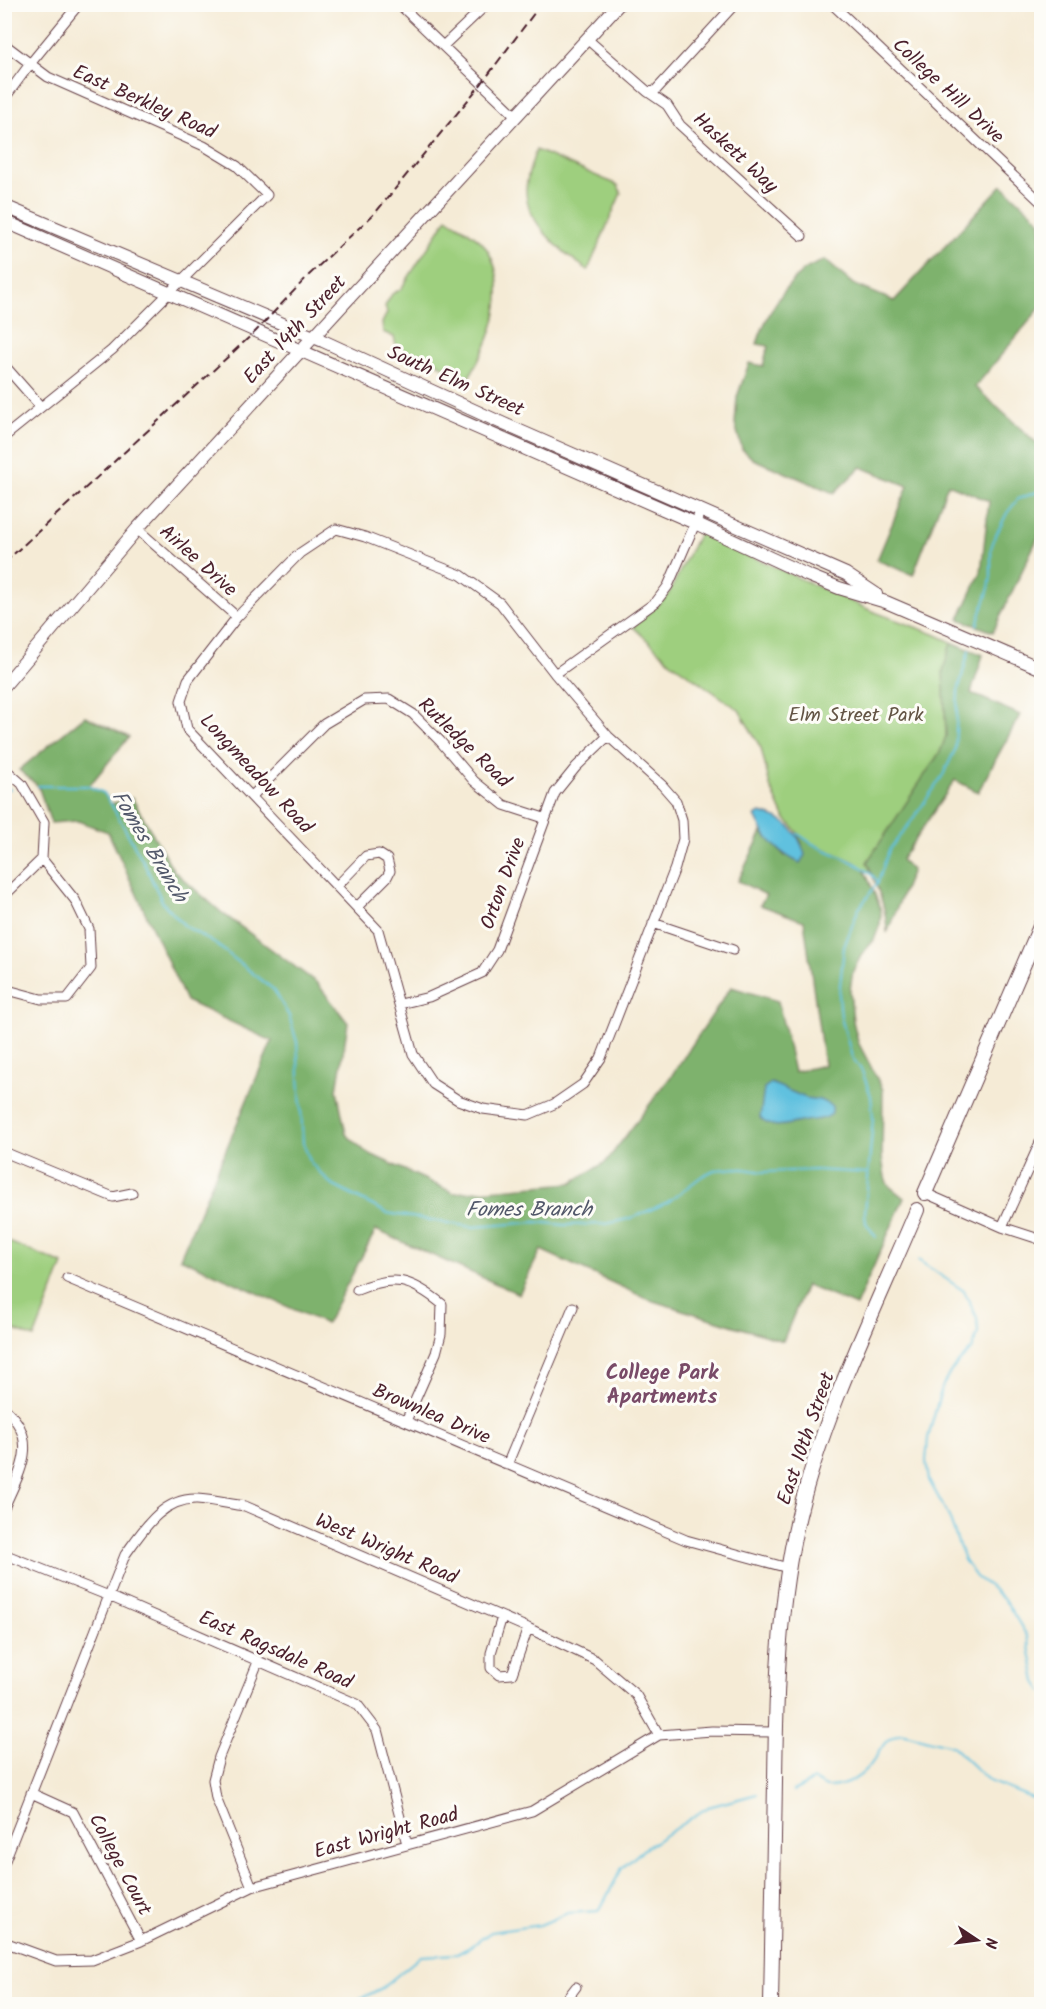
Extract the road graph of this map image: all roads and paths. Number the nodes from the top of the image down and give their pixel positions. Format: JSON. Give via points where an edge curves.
{"nodes":[{"id":1,"x":79,"y":4,"type":"edge"},
{"id":2,"x":399,"y":4,"type":"edge"},
{"id":3,"x":487,"y":4,"type":"edge"},
{"id":4,"x":619,"y":4,"type":"edge"},
{"id":5,"x":735,"y":4,"type":"edge"},
{"id":6,"x":832,"y":4,"type":"edge"},
{"id":7,"x":587,"y":39,"type":"junction"},
{"id":8,"x":4,"y":44,"type":"edge"},
{"id":9,"x":443,"y":46,"type":"junction"},
{"id":10,"x":30,"y":64,"type":"junction"},
{"id":11,"x":648,"y":92,"type":"junction"},
{"id":12,"x":4,"y":99,"type":"edge"},
{"id":13,"x":516,"y":116,"type":"junction"},
{"id":14,"x":1041,"y":203,"type":"edge"},
{"id":15,"x":4,"y":206,"type":"edge"},
{"id":16,"x":4,"y":221,"type":"edge"},
{"id":17,"x":66,"y":231,"type":"junction"},
{"id":18,"x":802,"y":236,"type":"dead end"},
{"id":19,"x":60,"y":244,"type":"junction"},
{"id":20,"x":183,"y":280,"type":"junction"},
{"id":21,"x":170,"y":293,"type":"junction"},
{"id":22,"x":314,"y":337,"type":"junction"},
{"id":23,"x":301,"y":352,"type":"junction"},
{"id":24,"x":4,"y":365,"type":"edge"},
{"id":25,"x":409,"y":381,"type":"junction"},
{"id":26,"x":403,"y":396,"type":"junction"},
{"id":27,"x":41,"y":407,"type":"junction"},
{"id":28,"x":504,"y":424,"type":"junction"},
{"id":29,"x":4,"y":437,"type":"edge"},
{"id":30,"x":499,"y":437,"type":"junction"},
{"id":31,"x":628,"y":478,"type":"junction"},
{"id":32,"x":622,"y":492,"type":"junction"},
{"id":33,"x":701,"y":510,"type":"junction"},
{"id":34,"x":695,"y":523,"type":"junction"},
{"id":35,"x":137,"y":529,"type":"junction"},
{"id":36,"x":814,"y":560,"type":"junction"},
{"id":37,"x":846,"y":574,"type":"junction"},
{"id":38,"x":807,"y":575,"type":"junction"},
{"id":39,"x":839,"y":588,"type":"junction"},
{"id":40,"x":886,"y":602,"type":"junction"},
{"id":41,"x":237,"y":617,"type":"junction"},
{"id":42,"x":1041,"y":669,"type":"edge"},
{"id":43,"x":555,"y":674,"type":"junction"},
{"id":44,"x":4,"y":686,"type":"edge"},
{"id":45,"x":608,"y":736,"type":"junction"},
{"id":46,"x":4,"y":768,"type":"edge"},
{"id":47,"x":252,"y":796,"type":"junction"},
{"id":48,"x":544,"y":818,"type":"junction"},
{"id":49,"x":42,"y":859,"type":"junction"},
{"id":50,"x":337,"y":886,"type":"junction"},
{"id":51,"x":4,"y":896,"type":"edge"},
{"id":52,"x":357,"y":907,"type":"junction"},
{"id":53,"x":1041,"y":922,"type":"edge"},
{"id":54,"x":653,"y":923,"type":"junction"},
{"id":55,"x":733,"y":950,"type":"dead end"},
{"id":56,"x":4,"y":989,"type":"edge"},
{"id":57,"x":400,"y":1004,"type":"junction"},
{"id":58,"x":1041,"y":1138,"type":"edge"},
{"id":59,"x":4,"y":1152,"type":"edge"},
{"id":60,"x":132,"y":1193,"type":"dead end"},
{"id":61,"x":924,"y":1193,"type":"junction"},
{"id":62,"x":917,"y":1210,"type":"joint"},
{"id":63,"x":1002,"y":1227,"type":"junction"},
{"id":64,"x":1041,"y":1240,"type":"edge"},
{"id":65,"x":67,"y":1278,"type":"dead end"},
{"id":66,"x":357,"y":1290,"type":"dead end"},
{"id":67,"x":573,"y":1307,"type":"dead end"},
{"id":68,"x":4,"y":1408,"type":"edge"},
{"id":69,"x":406,"y":1421,"type":"junction"},
{"id":70,"x":507,"y":1465,"type":"junction"},
{"id":71,"x":4,"y":1508,"type":"edge"},
{"id":72,"x":4,"y":1554,"type":"edge"},
{"id":73,"x":788,"y":1568,"type":"junction"},
{"id":74,"x":109,"y":1596,"type":"junction"},
{"id":75,"x":502,"y":1617,"type":"junction"},
{"id":76,"x":528,"y":1628,"type":"junction"},
{"id":77,"x":258,"y":1662,"type":"junction"},
{"id":78,"x":775,"y":1732,"type":"junction"},
{"id":79,"x":659,"y":1735,"type":"junction"},
{"id":80,"x":31,"y":1793,"type":"junction"},
{"id":81,"x":407,"y":1844,"type":"junction"},
{"id":82,"x":4,"y":1863,"type":"edge"},
{"id":83,"x":252,"y":1887,"type":"junction"},
{"id":84,"x":141,"y":1941,"type":"junction"},
{"id":85,"x":4,"y":1942,"type":"edge"},
{"id":86,"x":576,"y":1986,"type":"dead end"},
{"id":87,"x":563,"y":2004,"type":"edge"},
{"id":88,"x":771,"y":2004,"type":"edge"}],
"edges":[{"from":1,"to":10,"type":"street"},
{"from":2,"to":9,"type":"street"},
{"from":3,"to":9,"type":"street"},
{"from":4,"to":7,"type":"street","name":"East 14th Street"},
{"from":5,"to":11,"type":"street","via":[[656,90]]},
{"from":6,"to":14,"type":"street","name":"College Hill Drive"},
{"from":7,"to":11,"type":"street"},
{"from":7,"to":13,"type":"street","name":"East 14th Street"},
{"from":8,"to":10,"type":"street","name":"East Berkley Road"},
{"from":9,"to":13,"type":"street"},
{"from":10,"to":12,"type":"street"},
{"from":10,"to":20,"type":"street","name":"East Berkley Road","via":[[48,77],[204,146],[237,166],[267,195]]},
{"from":11,"to":18,"type":"street","name":"Haskett Way","via":[[667,105],[680,125]]},
{"from":13,"to":22,"type":"street","name":"East 14th Street"},
{"from":15,"to":17,"type":"street","name":"South Elm Street"},
{"from":16,"to":19,"type":"street","name":"South Elm Street"},
{"from":17,"to":19,"type":"street"},
{"from":17,"to":20,"type":"street","name":"South Elm Street"},
{"from":19,"to":21,"type":"street","name":"South Elm Street"},
{"from":20,"to":21,"type":"street"},
{"from":20,"to":22,"type":"street","name":"South Elm Street"},
{"from":21,"to":23,"type":"street","name":"South Elm Street"},
{"from":21,"to":27,"type":"street","via":[[112,350]]},
{"from":22,"to":23,"type":"street","name":"East 14th Street"},
{"from":22,"to":25,"type":"street","name":"South Elm Street"},
{"from":23,"to":26,"type":"street","name":"South Elm Street"},
{"from":23,"to":35,"type":"street","name":"East 14th Street"},
{"from":24,"to":27,"type":"street"},
{"from":25,"to":26,"type":"street"},
{"from":25,"to":28,"type":"street","name":"South Elm Street"},
{"from":26,"to":30,"type":"street","name":"South Elm Street"},
{"from":27,"to":29,"type":"street"},
{"from":28,"to":30,"type":"street"},
{"from":28,"to":31,"type":"street","name":"South Elm Street"},
{"from":30,"to":32,"type":"street","name":"South Elm Street"},
{"from":31,"to":32,"type":"street"},
{"from":31,"to":33,"type":"street","name":"South Elm Street"},
{"from":32,"to":34,"type":"street","name":"South Elm Street"},
{"from":33,"to":34,"type":"street"},
{"from":33,"to":36,"type":"street","name":"South Elm Street"},
{"from":34,"to":38,"type":"street","name":"South Elm Street"},
{"from":34,"to":43,"type":"street","via":[[668,586],[656,602]]},
{"from":35,"to":41,"type":"street","name":"Airlee Drive"},
{"from":35,"to":44,"type":"street","name":"East 14th Street"},
{"from":36,"to":37,"type":"street","name":"South Elm Street"},
{"from":36,"to":38,"type":"street"},
{"from":37,"to":39,"type":"street"},
{"from":37,"to":40,"type":"street","name":"South Elm Street"},
{"from":38,"to":39,"type":"street","name":"South Elm Street"},
{"from":39,"to":40,"type":"street","name":"South Elm Street"},
{"from":40,"to":42,"type":"street","name":"South Elm Street"},
{"from":41,"to":43,"type":"street","name":"Longmeadow Road","via":[[300,553],[336,529],[461,575],[500,603]]},
{"from":41,"to":47,"type":"street","name":"Longmeadow Road","via":[[188,680],[181,701],[187,729]]},
{"from":43,"to":45,"type":"street","name":"Longmeadow Road"},
{"from":45,"to":48,"type":"street","name":"Orton Drive","via":[[555,793]]},
{"from":45,"to":54,"type":"street","name":"Longmeadow Road","via":[[662,785],[676,801],[682,819],[678,858]]},
{"from":46,"to":49,"type":"street","via":[[28,792],[44,822]]},
{"from":47,"to":48,"type":"street","name":"Rutledge Road","via":[[324,724],[364,700],[389,699],[412,714],[496,799]]},
{"from":47,"to":50,"type":"street","name":"Longmeadow Road"},
{"from":48,"to":57,"type":"street","name":"Orton Drive","via":[[497,950],[482,973],[429,997]]},
{"from":49,"to":51,"type":"street"},
{"from":49,"to":56,"type":"street","via":[[75,900],[89,929],[91,968],[67,999],[41,999]]},
{"from":50,"to":52,"type":"street","name":"Longmeadow Road"},
{"from":50,"to":52,"type":"street","via":[[366,856],[379,854],[387,859],[387,877]]},
{"from":52,"to":57,"type":"street","name":"Longmeadow Road","via":[[378,930]]},
{"from":53,"to":61,"type":"main road","name":"East 10th Street"},
{"from":54,"to":55,"type":"street"},
{"from":54,"to":57,"type":"street","name":"Longmeadow Road","via":[[601,1058],[583,1084],[554,1104],[528,1115],[483,1109],[458,1100],[434,1084],[413,1054]]},
{"from":58,"to":63,"type":"street"},
{"from":59,"to":60,"type":"street","via":[[113,1197]]},
{"from":61,"to":62,"type":"street","name":"East 10th Street"},
{"from":61,"to":63,"type":"street"},
{"from":62,"to":73,"type":"main road","name":"East 10th Street","via":[[819,1448]]},
{"from":63,"to":64,"type":"street"},
{"from":65,"to":69,"type":"street","name":"Brownlea Drive"},
{"from":66,"to":69,"type":"street","via":[[376,1281],[401,1280],[442,1304],[436,1353]]},
{"from":67,"to":70,"type":"street"},
{"from":68,"to":71,"type":"street","via":[[24,1433],[25,1460]]},
{"from":69,"to":70,"type":"street","name":"Brownlea Drive"},
{"from":70,"to":73,"type":"street","name":"Brownlea Drive","via":[[686,1540]]},
{"from":72,"to":74,"type":"street","name":"East Ragsdale Road"},
{"from":73,"to":78,"type":"main road","name":"East 10th Street"},
{"from":74,"to":75,"type":"street","name":"West Wright Road","via":[[125,1555],[147,1523],[169,1506],[195,1499],[244,1506]]},
{"from":74,"to":77,"type":"street","name":"East Ragsdale Road"},
{"from":74,"to":80,"type":"street","name":"West Wright Road"},
{"from":75,"to":76,"type":"street","name":"West Wright Road"},
{"from":75,"to":76,"type":"street","via":[[490,1668],[499,1675],[512,1674]]},
{"from":76,"to":79,"type":"street","name":"West Wright Road","via":[[595,1660],[636,1695]]},
{"from":77,"to":81,"type":"street","name":"East Ragsdale Road","via":[[357,1704],[377,1730]]},
{"from":77,"to":83,"type":"street","via":[[213,1780],[216,1798]]},
{"from":78,"to":79,"type":"street","name":"East Wright Road"},
{"from":78,"to":88,"type":"main road","name":"East 10th Street"},
{"from":79,"to":81,"type":"street","name":"East Wright Road","via":[[532,1811]]},
{"from":80,"to":82,"type":"street","name":"West Wright Road"},
{"from":80,"to":84,"type":"street","name":"College Court","via":[[73,1812]]},
{"from":81,"to":83,"type":"street","name":"East Wright Road"},
{"from":83,"to":84,"type":"street","name":"East Wright Road"},
{"from":84,"to":85,"type":"street","name":"East Wright Road","via":[[92,1960],[56,1961]]},
{"from":86,"to":87,"type":"street"}]}
